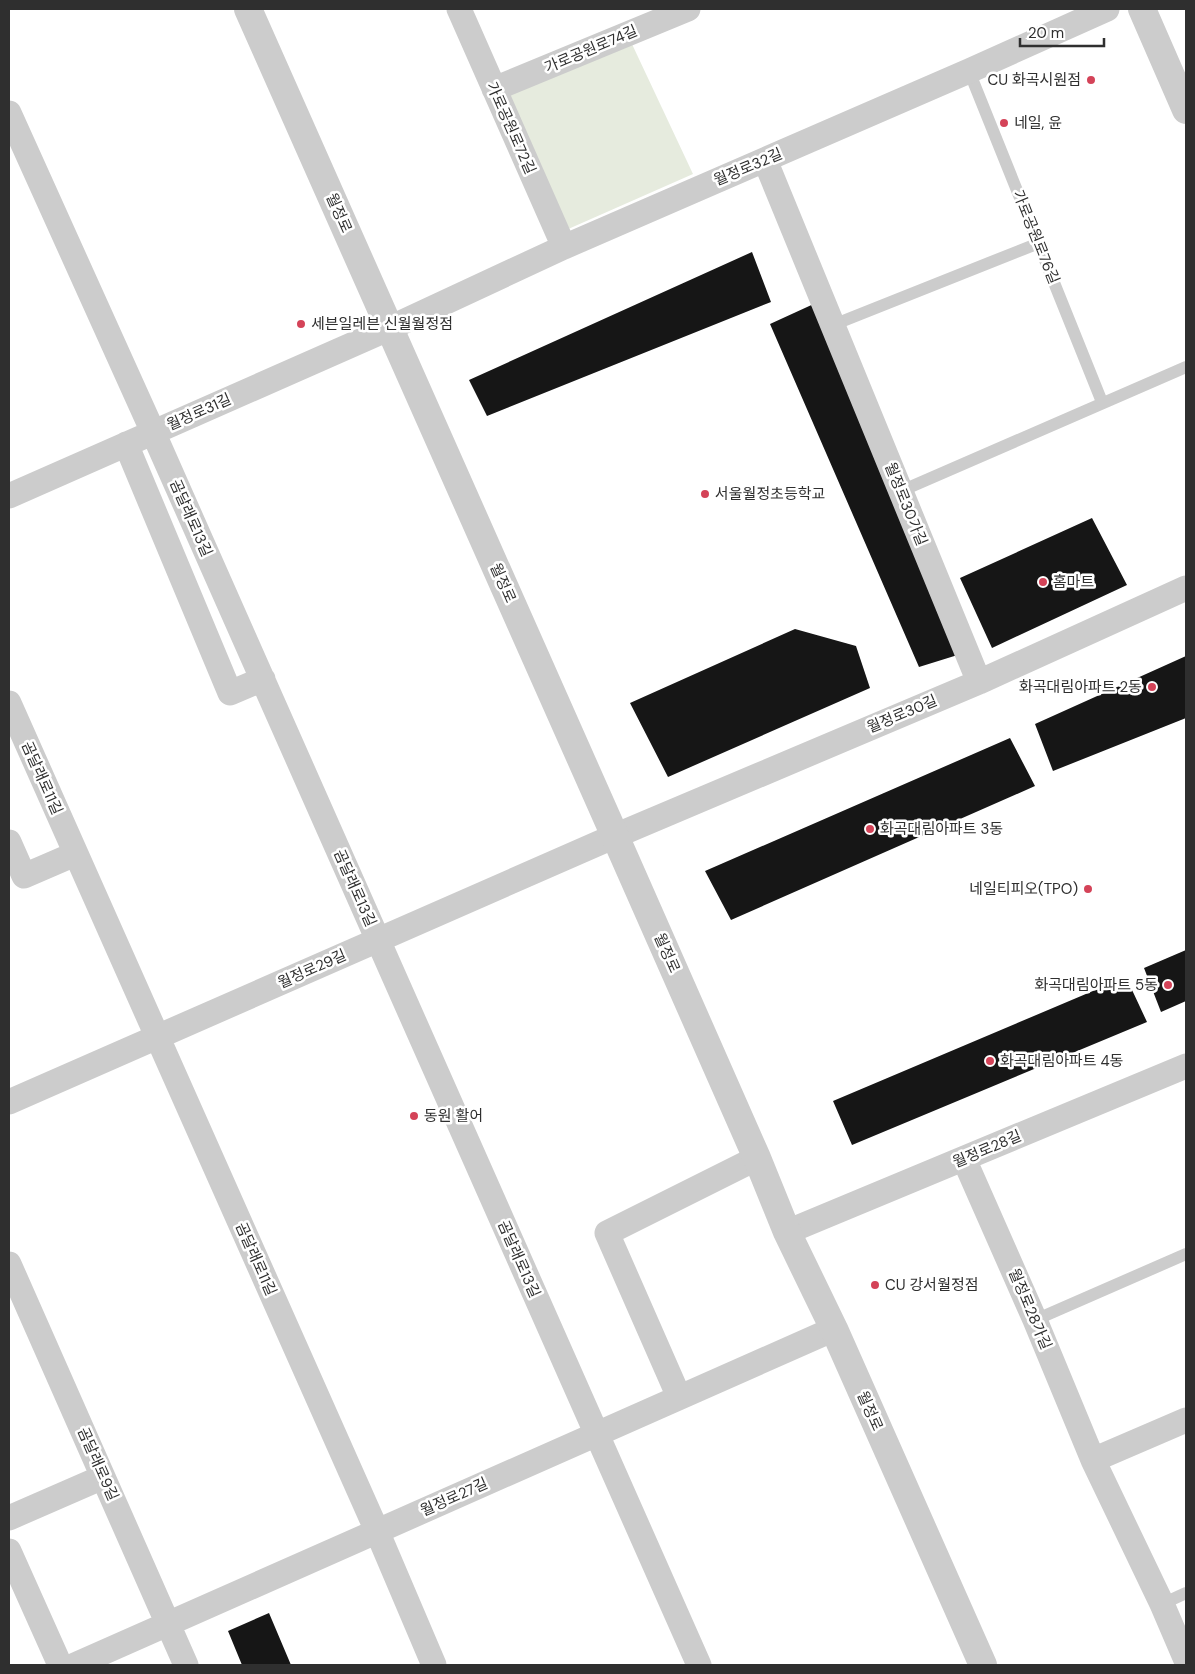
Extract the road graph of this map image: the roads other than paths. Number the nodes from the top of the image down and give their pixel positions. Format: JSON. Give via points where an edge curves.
{"nodes":[{"id":1,"x":248,"y":9,"type":"edge"},
{"id":2,"x":458,"y":9,"type":"edge"},
{"id":3,"x":688,"y":9,"type":"edge"},
{"id":4,"x":1107,"y":9,"type":"edge"},
{"id":5,"x":1142,"y":9,"type":"edge"},
{"id":6,"x":969,"y":71,"type":"junction"},
{"id":7,"x":494,"y":89,"type":"junction"},
{"id":8,"x":1186,"y":110,"type":"edge"},
{"id":9,"x":9,"y":113,"type":"edge"},
{"id":10,"x":765,"y":160,"type":"junction"},
{"id":11,"x":1038,"y":242,"type":"junction"},
{"id":12,"x":564,"y":247,"type":"junction"},
{"id":13,"x":833,"y":325,"type":"junction"},
{"id":14,"x":390,"y":328,"type":"junction"},
{"id":15,"x":1186,"y":367,"type":"edge"},
{"id":16,"x":1102,"y":402,"type":"junction"},
{"id":17,"x":153,"y":432,"type":"junction"},
{"id":18,"x":126,"y":444,"type":"junction"},
{"id":19,"x":901,"y":491,"type":"junction"},
{"id":20,"x":9,"y":496,"type":"edge"},
{"id":21,"x":1186,"y":588,"type":"edge"},
{"id":22,"x":263,"y":679,"type":"junction"},
{"id":23,"x":979,"y":682,"type":"junction"},
{"id":24,"x":9,"y":703,"type":"edge"},
{"id":25,"x":615,"y":836,"type":"junction"},
{"id":26,"x":9,"y":842,"type":"edge"},
{"id":27,"x":75,"y":854,"type":"junction"},
{"id":28,"x":16,"y":878,"type":"edge"},
{"id":29,"x":378,"y":940,"type":"junction"},
{"id":30,"x":157,"y":1037,"type":"junction"},
{"id":31,"x":1186,"y":1066,"type":"edge"},
{"id":32,"x":9,"y":1102,"type":"edge"},
{"id":33,"x":757,"y":1158,"type":"junction"},
{"id":34,"x":964,"y":1159,"type":"junction"},
{"id":35,"x":787,"y":1232,"type":"junction"},
{"id":36,"x":1186,"y":1254,"type":"edge"},
{"id":37,"x":9,"y":1264,"type":"edge"},
{"id":38,"x":1035,"y":1320,"type":"junction"},
{"id":39,"x":834,"y":1329,"type":"junction"},
{"id":40,"x":679,"y":1397,"type":"junction"},
{"id":41,"x":1186,"y":1420,"type":"edge"},
{"id":42,"x":597,"y":1434,"type":"junction"},
{"id":43,"x":1093,"y":1460,"type":"junction"},
{"id":44,"x":103,"y":1477,"type":"junction"},
{"id":45,"x":9,"y":1518,"type":"edge"},
{"id":46,"x":377,"y":1531,"type":"junction"},
{"id":47,"x":9,"y":1551,"type":"edge"},
{"id":48,"x":1186,"y":1593,"type":"edge"},
{"id":49,"x":1162,"y":1604,"type":"junction"},
{"id":50,"x":168,"y":1624,"type":"junction"},
{"id":51,"x":1186,"y":1660,"type":"edge"},
{"id":52,"x":60,"y":1665,"type":"edge"},
{"id":53,"x":74,"y":1665,"type":"edge"},
{"id":54,"x":186,"y":1665,"type":"edge"},
{"id":55,"x":434,"y":1665,"type":"edge"},
{"id":56,"x":699,"y":1665,"type":"edge"},
{"id":57,"x":982,"y":1665,"type":"edge"}],
"edges":[{"from":1,"to":14,"type":"street","name":"월정로"},
{"from":2,"to":7,"type":"street","name":"가로공원로72길"},
{"from":3,"to":7,"type":"street","name":"가로공원로74길"},
{"from":4,"to":6,"type":"street","name":"월정로32길"},
{"from":5,"to":8,"type":"street"},
{"from":6,"to":10,"type":"street","name":"월정로32길"},
{"from":6,"to":11,"type":"lane","name":"가로공원로76길"},
{"from":7,"to":12,"type":"street","name":"가로공원로72길"},
{"from":9,"to":17,"type":"street","name":"곰달래로13길"},
{"from":10,"to":12,"type":"street","name":"월정로32길"},
{"from":10,"to":13,"type":"street","name":"월정로30가길"},
{"from":11,"to":13,"type":"lane"},
{"from":11,"to":16,"type":"lane","name":"가로공원로76길"},
{"from":12,"to":14,"type":"street","name":"월정로32길"},
{"from":13,"to":19,"type":"street","name":"월정로30가길"},
{"from":14,"to":17,"type":"street","name":"월정로31길"},
{"from":14,"to":25,"type":"street","name":"월정로"},
{"from":15,"to":16,"type":"lane"},
{"from":16,"to":19,"type":"lane"},
{"from":17,"to":18,"type":"street","name":"월정로31길"},
{"from":17,"to":22,"type":"street","name":"곰달래로13길"},
{"from":18,"to":20,"type":"street","name":"월정로31길"},
{"from":18,"to":22,"type":"street","via":[[230,693]]},
{"from":19,"to":23,"type":"street","name":"월정로30가길"},
{"from":21,"to":23,"type":"street","name":"월정로30길"},
{"from":22,"to":29,"type":"street","name":"곰달래로13길"},
{"from":23,"to":25,"type":"street","name":"월정로30길"},
{"from":24,"to":27,"type":"street","name":"곰달래로11길"},
{"from":25,"to":29,"type":"street","name":"월정로29길"},
{"from":25,"to":33,"type":"street","name":"월정로"},
{"from":26,"to":28,"type":"street"},
{"from":27,"to":28,"type":"street"},
{"from":27,"to":30,"type":"street","name":"곰달래로11길"},
{"from":29,"to":30,"type":"street","name":"월정로29길"},
{"from":29,"to":42,"type":"street","name":"곰달래로13길"},
{"from":30,"to":32,"type":"street","name":"월정로29길"},
{"from":30,"to":46,"type":"street","name":"곰달래로11길"},
{"from":31,"to":34,"type":"street","name":"월정로28길"},
{"from":33,"to":35,"type":"street","name":"월정로"},
{"from":33,"to":40,"type":"street","via":[[607,1233]]},
{"from":34,"to":35,"type":"street","name":"월정로28길"},
{"from":34,"to":38,"type":"street","name":"월정로28가길"},
{"from":35,"to":39,"type":"street","name":"월정로"},
{"from":36,"to":38,"type":"lane"},
{"from":37,"to":44,"type":"street","name":"곰달래로9길"},
{"from":38,"to":43,"type":"street","name":"월정로28가길"},
{"from":39,"to":40,"type":"street","name":"월정로27길"},
{"from":39,"to":57,"type":"street","name":"월정로"},
{"from":40,"to":42,"type":"street","name":"월정로27길"},
{"from":41,"to":43,"type":"street"},
{"from":42,"to":46,"type":"street","name":"월정로27길"},
{"from":42,"to":56,"type":"street","name":"곰달래로13길"},
{"from":43,"to":49,"type":"street","name":"월정로28가길"},
{"from":44,"to":45,"type":"street"},
{"from":44,"to":50,"type":"street","name":"곰달래로9길"},
{"from":46,"to":50,"type":"street","name":"월정로27길"},
{"from":46,"to":55,"type":"street","name":"곰달래로11길"},
{"from":47,"to":52,"type":"street"},
{"from":48,"to":49,"type":"lane"},
{"from":49,"to":51,"type":"street","name":"월정로28가길"},
{"from":50,"to":53,"type":"street","name":"월정로27길"},
{"from":50,"to":54,"type":"street","name":"곰달래로9길"}]}
